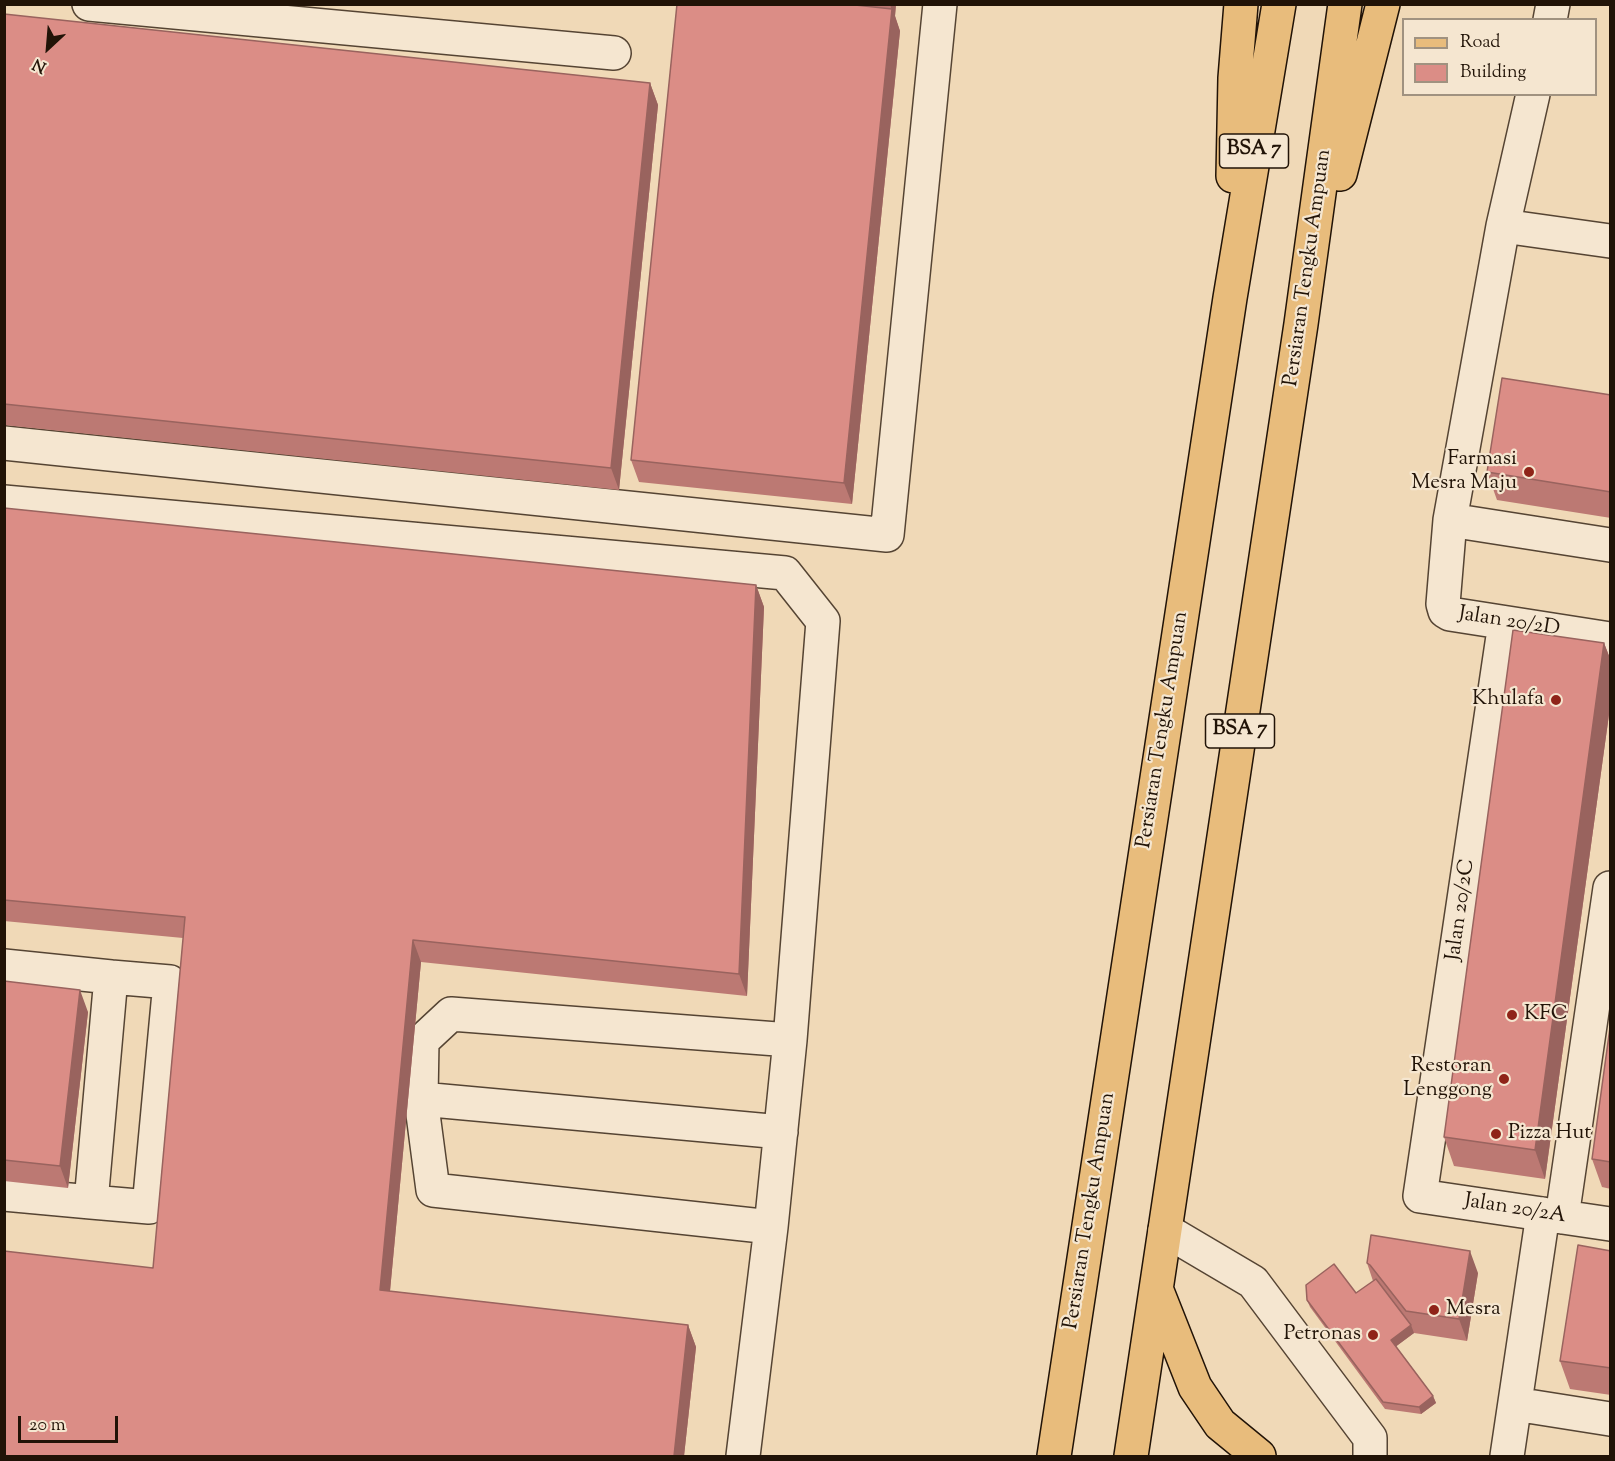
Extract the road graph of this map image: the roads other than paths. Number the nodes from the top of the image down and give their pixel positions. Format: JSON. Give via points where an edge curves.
{"nodes":[{"id":1,"x":88,"y":4,"type":"edge"},
{"id":2,"x":940,"y":4,"type":"edge"},
{"id":3,"x":1241,"y":4,"type":"edge"},
{"id":4,"x":1279,"y":4,"type":"edge"},
{"id":5,"x":1345,"y":4,"type":"edge"},
{"id":6,"x":1383,"y":4,"type":"edge"},
{"id":7,"x":614,"y":53,"type":"dead end"},
{"id":8,"x":1533,"y":96,"type":"edge"},
{"id":9,"x":1503,"y":226,"type":"junction"},
{"id":10,"x":1611,"y":242,"type":"edge"},
{"id":11,"x":1230,"y":298,"type":"junction"},
{"id":12,"x":1301,"y":324,"type":"junction"},
{"id":13,"x":1476,"y":377,"type":"junction"},
{"id":14,"x":1510,"y":382,"type":"edge"},
{"id":15,"x":4,"y":443,"type":"edge"},
{"id":16,"x":4,"y":502,"type":"edge"},
{"id":17,"x":1450,"y":520,"type":"junction"},
{"id":18,"x":1611,"y":545,"type":"edge"},
{"id":19,"x":1505,"y":623,"type":"junction"},
{"id":20,"x":1611,"y":639,"type":"edge"},
{"id":21,"x":1611,"y":888,"type":"edge"},
{"id":22,"x":4,"y":966,"type":"edge"},
{"id":23,"x":111,"y":976,"type":"junction"},
{"id":24,"x":790,"y":1040,"type":"junction"},
{"id":25,"x":421,"y":1099,"type":"junction"},
{"id":26,"x":781,"y":1132,"type":"junction"},
{"id":27,"x":4,"y":1194,"type":"edge"},
{"id":28,"x":1420,"y":1196,"type":"joint"},
{"id":29,"x":90,"y":1202,"type":"junction"},
{"id":30,"x":1553,"y":1216,"type":"junction"},
{"id":31,"x":1611,"y":1224,"type":"edge"},
{"id":32,"x":771,"y":1227,"type":"junction"},
{"id":33,"x":1165,"y":1230,"type":"junction"},
{"id":34,"x":1156,"y":1289,"type":"junction"},
{"id":35,"x":1515,"y":1404,"type":"junction"},
{"id":36,"x":1611,"y":1419,"type":"edge"},
{"id":37,"x":743,"y":1456,"type":"edge"},
{"id":38,"x":1054,"y":1456,"type":"edge"},
{"id":39,"x":1131,"y":1456,"type":"edge"},
{"id":40,"x":1259,"y":1456,"type":"edge"},
{"id":41,"x":1370,"y":1456,"type":"edge"},
{"id":42,"x":1507,"y":1456,"type":"edge"}],
"edges":[{"from":1,"to":7,"type":"street"},
{"from":2,"to":15,"type":"street","via":[[887,535]]},
{"from":3,"to":11,"type":"main road","via":[[1235,78]]},
{"from":4,"to":11,"type":"main road","name":"Persiaran Tengku Ampuan","number":"BSA 7"},
{"from":5,"to":12,"type":"main road","name":"Persiaran Tengku Ampuan","number":"BSA 7"},
{"from":6,"to":12,"type":"main road"},
{"from":8,"to":9,"type":"street"},
{"from":9,"to":10,"type":"street"},
{"from":9,"to":13,"type":"street"},
{"from":11,"to":38,"type":"main road","name":"Persiaran Tengku Ampuan","number":"BSA 7"},
{"from":12,"to":33,"type":"main road","name":"Persiaran Tengku Ampuan","number":"BSA 7"},
{"from":13,"to":14,"type":"street"},
{"from":13,"to":17,"type":"street"},
{"from":16,"to":24,"type":"street","via":[[785,573],[823,621]]},
{"from":17,"to":18,"type":"street"},
{"from":17,"to":19,"type":"street","name":"Jalan 20/2D","via":[[1445,611]]},
{"from":19,"to":20,"type":"street","name":"Jalan 20/2D"},
{"from":19,"to":28,"type":"street","name":"Jalan 20/2C"},
{"from":21,"to":30,"type":"street"},
{"from":22,"to":23,"type":"street"},
{"from":23,"to":29,"type":"street"},
{"from":23,"to":29,"type":"street","via":[[170,982],[153,1172],[149,1207]]},
{"from":24,"to":25,"type":"street","via":[[451,1014],[422,1041]]},
{"from":24,"to":26,"type":"street"},
{"from":25,"to":26,"type":"street"},
{"from":25,"to":32,"type":"street","via":[[433,1190]]},
{"from":26,"to":32,"type":"street"},
{"from":27,"to":29,"type":"street"},
{"from":28,"to":30,"type":"street","name":"Jalan 20/2A"},
{"from":30,"to":31,"type":"street","name":"Jalan 20/2A"},
{"from":30,"to":35,"type":"street"},
{"from":32,"to":37,"type":"street"},
{"from":33,"to":34,"type":"main road","name":"Persiaran Tengku Ampuan","number":"BSA 7"},
{"from":33,"to":41,"type":"street","via":[[1253,1282],[1370,1438]]},
{"from":34,"to":39,"type":"main road","name":"Persiaran Tengku Ampuan","number":"BSA 7"},
{"from":34,"to":40,"type":"main road","via":[[1195,1387],[1220,1424]]},
{"from":35,"to":36,"type":"street"},
{"from":35,"to":42,"type":"street"}]}
